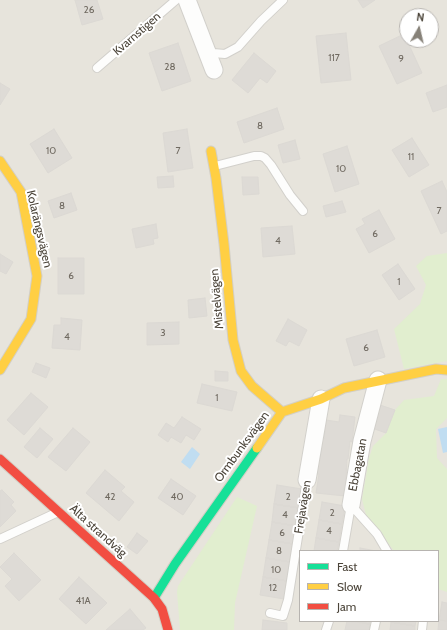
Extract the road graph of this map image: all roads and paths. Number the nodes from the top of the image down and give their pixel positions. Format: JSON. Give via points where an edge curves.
{"nodes":[{"id":1,"x":176,"y":0,"type":"edge"},
{"id":2,"x":187,"y":0,"type":"edge"},
{"id":3,"x":283,"y":0,"type":"edge"},
{"id":4,"x":205,"y":43,"type":"junction"},
{"id":5,"x":97,"y":68,"type":"dead end"},
{"id":6,"x":214,"y":70,"type":"dead end"},
{"id":7,"x":211,"y":151,"type":"dead end"},
{"id":8,"x":0,"y":161,"type":"edge"},
{"id":9,"x":214,"y":166,"type":"junction"},
{"id":10,"x":303,"y":211,"type":"dead end"},
{"id":11,"x":0,"y":370,"type":"edge"},
{"id":12,"x":447,"y":370,"type":"edge"},
{"id":13,"x":378,"y":380,"type":"junction"},
{"id":14,"x":321,"y":398,"type":"junction"},
{"id":15,"x":282,"y":412,"type":"junction"},
{"id":16,"x":0,"y":458,"type":"edge"},
{"id":17,"x":307,"y":480,"type":"joint"},
{"id":18,"x":351,"y":505,"type":"junction"},
{"id":19,"x":58,"y":512,"type":"junction"},
{"id":20,"x":0,"y":539,"type":"edge"},
{"id":21,"x":342,"y":550,"type":"edge"},
{"id":22,"x":387,"y":550,"type":"edge"},
{"id":23,"x":154,"y":598,"type":"junction"},
{"id":24,"x":270,"y":613,"type":"dead end"},
{"id":25,"x":168,"y":630,"type":"edge"}],
"edges":[{"from":1,"to":5,"type":"lane","name":"Kvarnstigen"},
{"from":2,"to":4,"type":"street"},
{"from":3,"to":4,"type":"lane","via":[[238,47],[225,54],[213,53]]},
{"from":4,"to":6,"type":"street"},
{"from":7,"to":9,"type":"street","name":"Mistelvägen"},
{"from":8,"to":11,"type":"street","name":"Kolarängsvägen","via":[[21,192],[37,276],[31,320]]},
{"from":9,"to":10,"type":"lane","via":[[254,156],[265,158]]},
{"from":9,"to":15,"type":"street","name":"Mistelvägen","via":[[233,340],[241,370],[252,386]]},
{"from":12,"to":13,"type":"street","name":"Ormbunksvägen","via":[[436,369]]},
{"from":13,"to":14,"type":"street","name":"Ormbunksvägen","via":[[344,388]]},
{"from":13,"to":18,"type":"street","name":"Ebbagatan","via":[[362,441]]},
{"from":14,"to":15,"type":"street","name":"Ormbunksvägen"},
{"from":14,"to":17,"type":"street","name":"Frejavägen"},
{"from":15,"to":23,"type":"street","name":"Ormbunksvägen"},
{"from":16,"to":19,"type":"street","name":"Älta strandväg"},
{"from":17,"to":24,"type":"lane","name":"Frejavägen","via":[[288,600],[283,616]]},
{"from":18,"to":21,"type":"lane","name":"Ebbagatan"},
{"from":18,"to":22,"type":"lane","via":[[377,534]]},
{"from":19,"to":20,"type":"lane"},
{"from":19,"to":23,"type":"street","name":"Älta strandväg"},
{"from":23,"to":25,"type":"street","name":"Älta strandväg","via":[[162,609]]}]}
